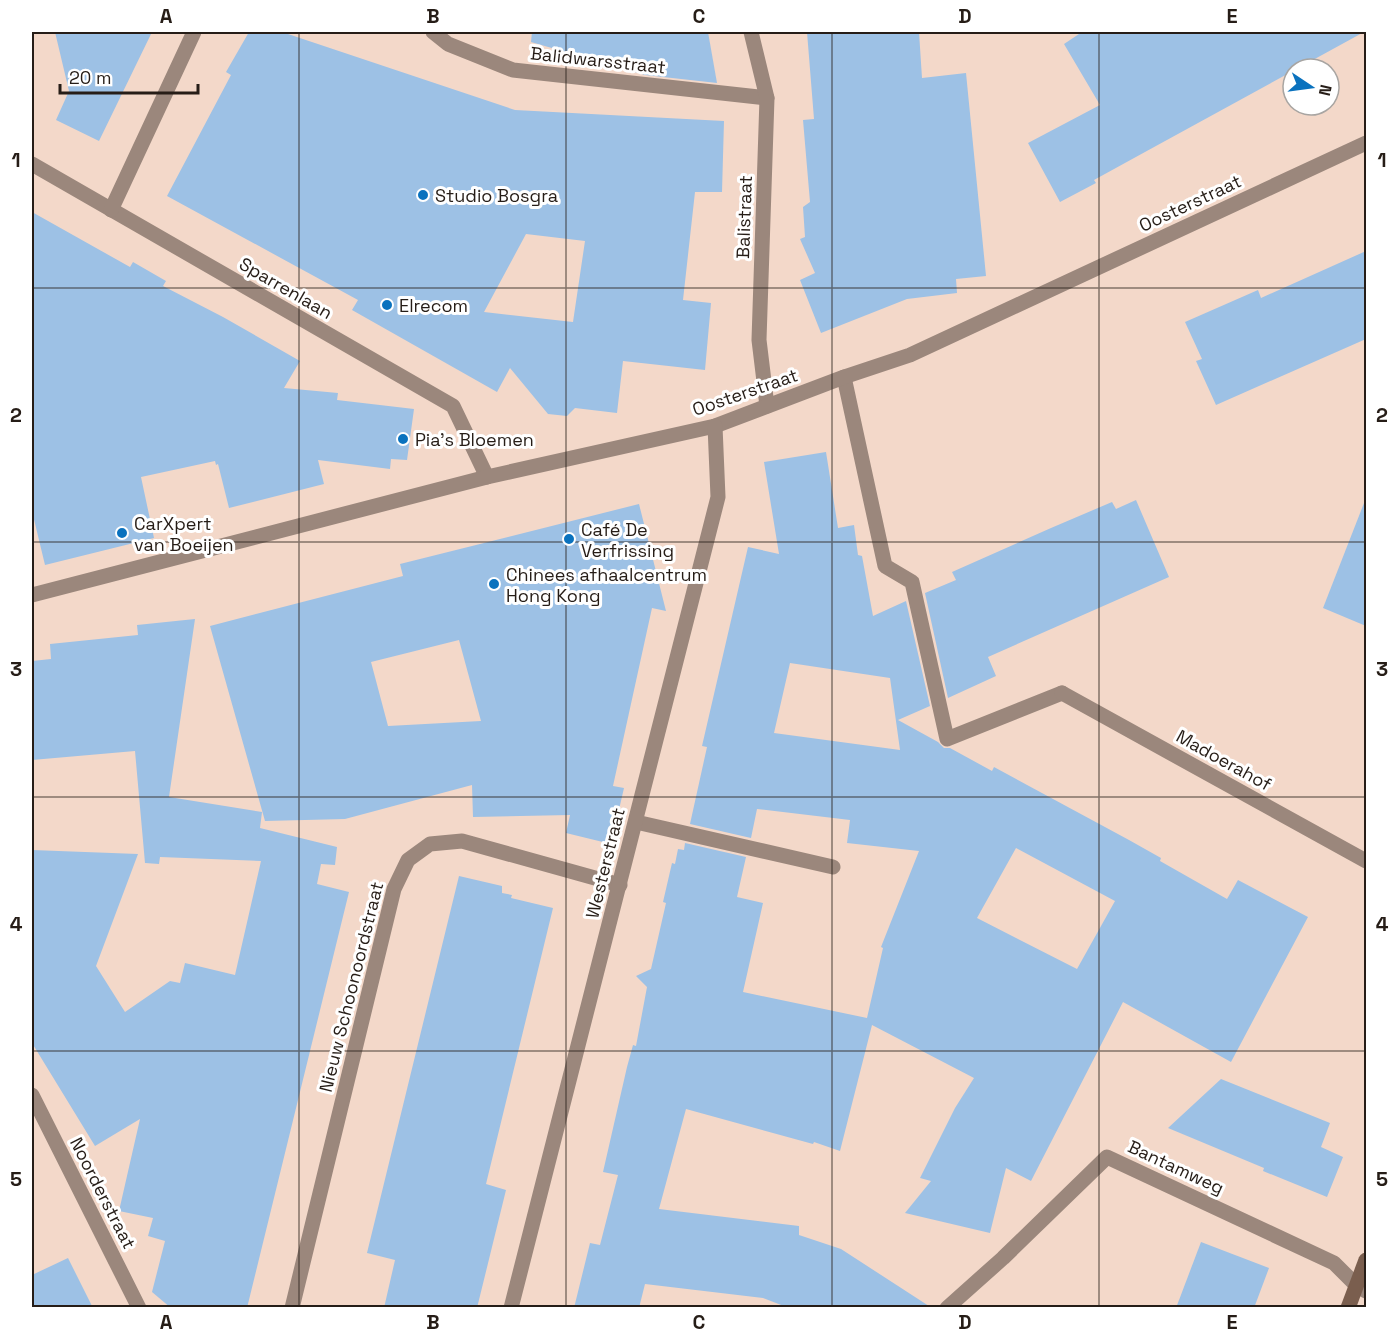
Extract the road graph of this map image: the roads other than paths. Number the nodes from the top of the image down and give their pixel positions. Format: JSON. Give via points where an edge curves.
{"nodes":[{"id":1,"x":194,"y":32,"type":"edge"},
{"id":2,"x":433,"y":32,"type":"edge"},
{"id":3,"x":751,"y":32,"type":"edge"},
{"id":4,"x":767,"y":98,"type":"junction"},
{"id":5,"x":1366,"y":143,"type":"edge"},
{"id":6,"x":32,"y":164,"type":"edge"},
{"id":7,"x":111,"y":210,"type":"junction"},
{"id":8,"x":844,"y":377,"type":"junction"},
{"id":9,"x":767,"y":406,"type":"junction"},
{"id":10,"x":715,"y":426,"type":"junction"},
{"id":11,"x":487,"y":477,"type":"junction"},
{"id":12,"x":32,"y":595,"type":"edge"},
{"id":13,"x":636,"y":822,"type":"junction"},
{"id":14,"x":1366,"y":861,"type":"edge"},
{"id":15,"x":833,"y":867,"type":"dead end"},
{"id":16,"x":620,"y":885,"type":"junction"},
{"id":17,"x":32,"y":1095,"type":"edge"},
{"id":18,"x":1366,"y":1260,"type":"edge"},
{"id":19,"x":1361,"y":1288,"type":"edge"},
{"id":20,"x":139,"y":1308,"type":"edge"},
{"id":21,"x":292,"y":1308,"type":"edge"},
{"id":22,"x":511,"y":1308,"type":"edge"},
{"id":23,"x":947,"y":1308,"type":"edge"},
{"id":24,"x":1348,"y":1308,"type":"edge"}],
"edges":[{"from":1,"to":7,"type":"street"},
{"from":2,"to":4,"type":"street","name":"Balidwarsstraat","via":[[448,44],[513,70]]},
{"from":3,"to":4,"type":"street","name":"Balistraat"},
{"from":4,"to":9,"type":"street","name":"Balistraat","via":[[759,340]]},
{"from":5,"to":8,"type":"street","name":"Oosterstraat","via":[[910,355]]},
{"from":6,"to":7,"type":"street","name":"Sparrenlaan"},
{"from":7,"to":11,"type":"street","name":"Sparrenlaan","via":[[453,406]]},
{"from":8,"to":9,"type":"street","name":"Oosterstraat"},
{"from":8,"to":14,"type":"street","name":"Madoerahof","via":[[885,566],[912,582],[947,739],[1062,693]]},
{"from":9,"to":10,"type":"street","name":"Oosterstraat"},
{"from":10,"to":11,"type":"street","name":"Oosterstraat"},
{"from":10,"to":13,"type":"street","name":"Westerstraat","via":[[718,496]]},
{"from":11,"to":12,"type":"street","name":"Oosterstraat"},
{"from":13,"to":15,"type":"street"},
{"from":13,"to":16,"type":"street","name":"Westerstraat"},
{"from":16,"to":21,"type":"street","name":"Nieuw Schoonoordstraat","via":[[462,841],[430,844],[408,860],[394,889]]},
{"from":16,"to":22,"type":"street","name":"Westerstraat"},
{"from":17,"to":20,"type":"street","name":"Noorderstraat"},
{"from":18,"to":19,"type":"main road"},
{"from":19,"to":23,"type":"street","name":"Bantamweg","via":[[1334,1263],[1107,1156]]},
{"from":19,"to":24,"type":"main road"}]}
